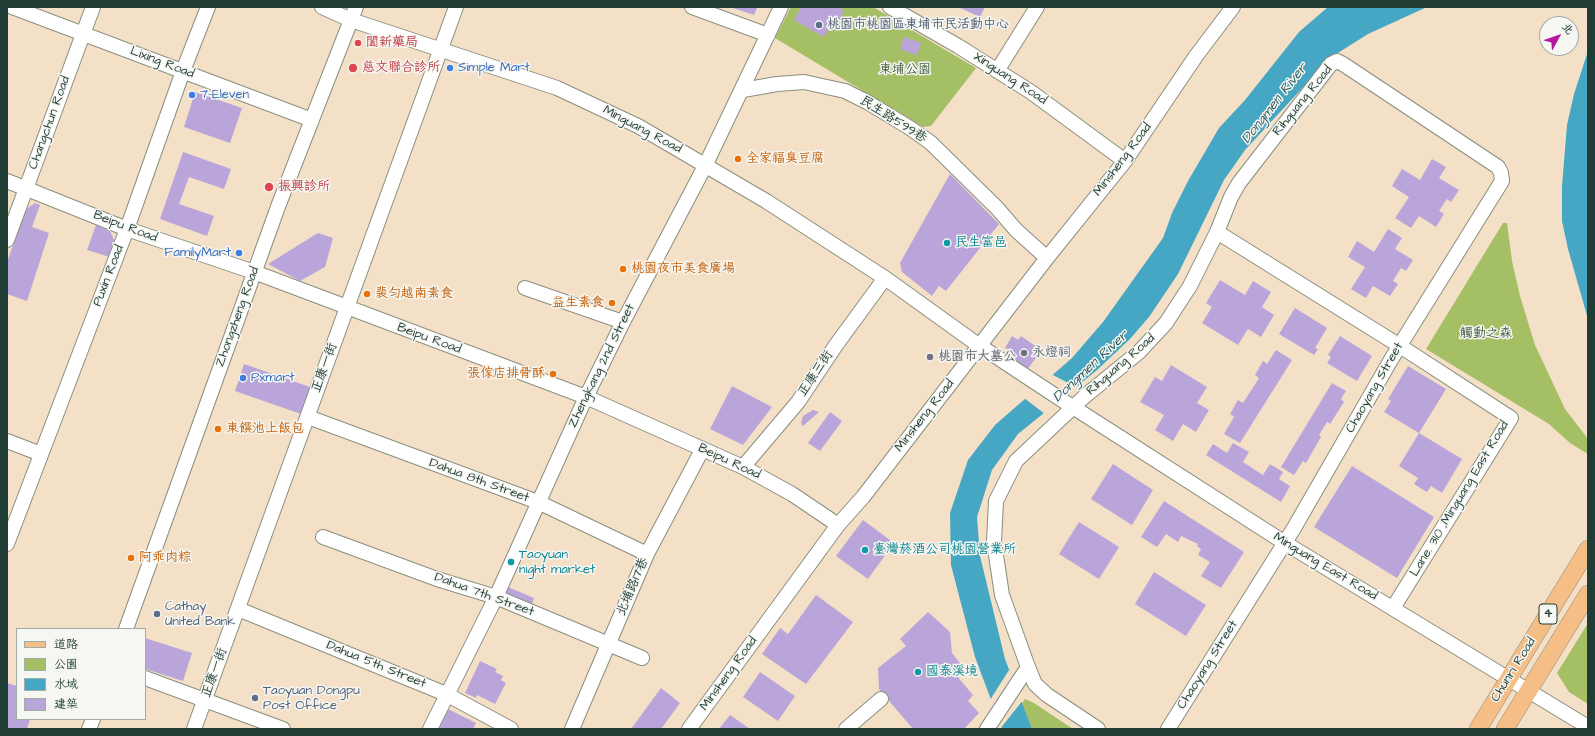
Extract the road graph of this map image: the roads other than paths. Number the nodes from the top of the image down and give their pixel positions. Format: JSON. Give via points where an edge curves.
{"nodes":[{"id":1,"x":12,"y":7,"type":"edge"},
{"id":2,"x":93,"y":7,"type":"edge"},
{"id":3,"x":208,"y":7,"type":"edge"},
{"id":4,"x":322,"y":7,"type":"edge"},
{"id":5,"x":456,"y":7,"type":"edge"},
{"id":6,"x":692,"y":7,"type":"edge"},
{"id":7,"x":781,"y":7,"type":"edge"},
{"id":8,"x":890,"y":7,"type":"edge"},
{"id":9,"x":1037,"y":7,"type":"edge"},
{"id":10,"x":1233,"y":7,"type":"edge"},
{"id":11,"x":354,"y":13,"type":"edge"},
{"id":12,"x":83,"y":33,"type":"junction"},
{"id":13,"x":768,"y":35,"type":"junction"},
{"id":14,"x":441,"y":49,"type":"junction"},
{"id":15,"x":183,"y":70,"type":"junction"},
{"id":16,"x":997,"y":71,"type":"junction"},
{"id":17,"x":1380,"y":89,"type":"joint"},
{"id":18,"x":743,"y":90,"type":"junction"},
{"id":19,"x":312,"y":120,"type":"junction"},
{"id":20,"x":1125,"y":161,"type":"junction"},
{"id":21,"x":705,"y":166,"type":"junction"},
{"id":22,"x":7,"y":181,"type":"edge"},
{"id":23,"x":26,"y":188,"type":"junction"},
{"id":24,"x":127,"y":229,"type":"junction"},
{"id":25,"x":1218,"y":232,"type":"junction"},
{"id":26,"x":7,"y":240,"type":"edge"},
{"id":27,"x":1047,"y":258,"type":"junction"},
{"id":28,"x":254,"y":272,"type":"junction"},
{"id":29,"x":885,"y":278,"type":"junction"},
{"id":30,"x":524,"y":288,"type":"dead end"},
{"id":31,"x":346,"y":308,"type":"junction"},
{"id":32,"x":623,"y":322,"type":"junction"},
{"id":33,"x":980,"y":346,"type":"junction"},
{"id":34,"x":1400,"y":346,"type":"junction"},
{"id":35,"x":586,"y":397,"type":"junction"},
{"id":36,"x":1070,"y":405,"type":"junction"},
{"id":37,"x":308,"y":417,"type":"junction"},
{"id":38,"x":7,"y":441,"type":"edge"},
{"id":39,"x":702,"y":450,"type":"junction"},
{"id":40,"x":41,"y":454,"type":"junction"},
{"id":41,"x":743,"y":467,"type":"junction"},
{"id":42,"x":538,"y":502,"type":"junction"},
{"id":43,"x":838,"y":525,"type":"junction"},
{"id":44,"x":323,"y":537,"type":"dead end"},
{"id":45,"x":1285,"y":543,"type":"junction"},
{"id":46,"x":7,"y":544,"type":"edge"},
{"id":47,"x":1588,"y":549,"type":"edge"},
{"id":48,"x":647,"y":554,"type":"junction"},
{"id":49,"x":1588,"y":594,"type":"edge"},
{"id":50,"x":496,"y":597,"type":"junction"},
{"id":51,"x":1393,"y":608,"type":"junction"},
{"id":52,"x":238,"y":609,"type":"junction"},
{"id":53,"x":126,"y":628,"type":"edge"},
{"id":54,"x":608,"y":644,"type":"junction"},
{"id":55,"x":642,"y":658,"type":"dead end"},
{"id":56,"x":1028,"y":667,"type":"junction"},
{"id":57,"x":146,"y":678,"type":"edge"},
{"id":58,"x":1509,"y":679,"type":"junction"},
{"id":59,"x":1529,"y":691,"type":"junction"},
{"id":60,"x":446,"y":694,"type":"junction"},
{"id":61,"x":881,"y":699,"type":"dead end"},
{"id":62,"x":205,"y":700,"type":"junction"},
{"id":63,"x":990,"y":724,"type":"edge"},
{"id":64,"x":1588,"y":727,"type":"edge"},
{"id":65,"x":194,"y":729,"type":"edge"},
{"id":66,"x":283,"y":729,"type":"edge"},
{"id":67,"x":430,"y":729,"type":"edge"},
{"id":68,"x":511,"y":729,"type":"edge"},
{"id":69,"x":572,"y":729,"type":"edge"},
{"id":70,"x":689,"y":729,"type":"edge"},
{"id":71,"x":846,"y":729,"type":"edge"},
{"id":72,"x":1098,"y":729,"type":"edge"},
{"id":73,"x":1168,"y":729,"type":"edge"},
{"id":74,"x":1478,"y":729,"type":"edge"},
{"id":75,"x":1505,"y":729,"type":"edge"}],
"edges":[{"from":1,"to":12,"type":"street","name":"Lixing Road"},
{"from":2,"to":12,"type":"street","name":"Changchun Road"},
{"from":3,"to":15,"type":"street","name":"Puxin Road"},
{"from":4,"to":11,"type":"street","name":"Minguang Road"},
{"from":5,"to":14,"type":"street","name":"正康一街"},
{"from":6,"to":13,"type":"street"},
{"from":7,"to":13,"type":"street","name":"Zhengkang 2nd Street"},
{"from":8,"to":16,"type":"street","name":"Xinguang Road","via":[[933,30]]},
{"from":9,"to":16,"type":"street"},
{"from":10,"to":20,"type":"street","name":"Minsheng Road","via":[[1196,56]]},
{"from":11,"to":14,"type":"street","name":"Minguang Road"},
{"from":11,"to":19,"type":"street","name":"Zhongzheng Road"},
{"from":12,"to":15,"type":"street","name":"Lixing Road"},
{"from":12,"to":23,"type":"street","name":"Changchun Road"},
{"from":13,"to":18,"type":"street","name":"Zhengkang 2nd Street"},
{"from":14,"to":21,"type":"street","name":"Minguang Road","via":[[557,88],[638,126]]},
{"from":14,"to":31,"type":"street","name":"正康一街"},
{"from":15,"to":19,"type":"street","name":"Lixing Road"},
{"from":15,"to":24,"type":"street","name":"Puxin Road"},
{"from":16,"to":20,"type":"street","name":"Xinguang Road","via":[[1031,92]]},
{"from":17,"to":25,"type":"street","name":"Rihguang Road","via":[[1343,64],[1337,61],[1331,64],[1239,183]]},
{"from":17,"to":34,"type":"street","name":"Chaoyang Street","via":[[1498,167],[1502,181]]},
{"from":18,"to":21,"type":"street","name":"Zhengkang 2nd Street"},
{"from":18,"to":27,"type":"street","name":"民生路599巷","via":[[804,82],[845,91],[867,102],[930,143]]},
{"from":19,"to":28,"type":"street","name":"Zhongzheng Road"},
{"from":20,"to":27,"type":"street","name":"Minsheng Road"},
{"from":21,"to":29,"type":"street","name":"Minguang Road","via":[[766,200]]},
{"from":21,"to":32,"type":"street","name":"Zhengkang 2nd Street"},
{"from":22,"to":23,"type":"street","name":"Beipu Road"},
{"from":23,"to":24,"type":"street","name":"Beipu Road"},
{"from":23,"to":26,"type":"street","name":"Changchun Road"},
{"from":24,"to":28,"type":"street","name":"Beipu Road"},
{"from":24,"to":40,"type":"street","name":"Puxin Road"},
{"from":25,"to":34,"type":"street","name":"Lane. 310 ,Minguang East Road"},
{"from":25,"to":36,"type":"street","name":"Rihguang Road","via":[[1190,286],[1166,323],[1139,352]]},
{"from":27,"to":33,"type":"street","name":"Minsheng Road"},
{"from":28,"to":31,"type":"street","name":"Beipu Road"},
{"from":28,"to":53,"type":"street","name":"Zhongzheng Road"},
{"from":29,"to":33,"type":"street","name":"Minguang Road"},
{"from":29,"to":41,"type":"street","name":"正康三街","via":[[798,402]]},
{"from":30,"to":32,"type":"street"},
{"from":31,"to":35,"type":"street","name":"Beipu Road"},
{"from":31,"to":37,"type":"street","name":"正康一街"},
{"from":32,"to":35,"type":"street","name":"Zhengkang 2nd Street"},
{"from":33,"to":36,"type":"street","name":"Minguang East Road"},
{"from":33,"to":43,"type":"street","name":"Minsheng Road","via":[[863,497]]},
{"from":34,"to":45,"type":"street","name":"Chaoyang Street"},
{"from":34,"to":51,"type":"street","name":"Lane. 310 ,Minguang East Road","via":[[1511,418]]},
{"from":35,"to":39,"type":"street","name":"Beipu Road"},
{"from":35,"to":42,"type":"street","name":"Zhengkang 2nd Street"},
{"from":36,"to":45,"type":"street","name":"Minguang East Road"},
{"from":36,"to":56,"type":"street","name":"Rihguang Road","via":[[1016,461],[996,501],[994,542],[1002,595]]},
{"from":37,"to":42,"type":"street","name":"Dahua 8th Street"},
{"from":37,"to":52,"type":"street","name":"正康一街"},
{"from":38,"to":40,"type":"street"},
{"from":39,"to":41,"type":"street","name":"Beipu Road"},
{"from":39,"to":48,"type":"street","name":"北埔路17巷"},
{"from":40,"to":46,"type":"street","name":"Puxin Road"},
{"from":41,"to":43,"type":"street","name":"Beipu Road","via":[[792,494]]},
{"from":42,"to":48,"type":"street","name":"Dahua 8th Street"},
{"from":42,"to":50,"type":"street","name":"Zhengkang 2nd Street"},
{"from":43,"to":70,"type":"street","name":"Minsheng Road"},
{"from":44,"to":50,"type":"street","name":"Dahua 7th Street","via":[[437,579]]},
{"from":45,"to":51,"type":"street","name":"Minguang East Road"},
{"from":45,"to":73,"type":"street","name":"Chaoyang Street"},
{"from":47,"to":58,"type":"main road","name":"Chunri Road","number":"4"},
{"from":48,"to":54,"type":"street","name":"北埔路17巷"},
{"from":49,"to":59,"type":"main road","name":"Chunri Road","number":"4"},
{"from":50,"to":54,"type":"street","name":"Dahua 7th Street"},
{"from":50,"to":60,"type":"street","name":"Zhengkang 2nd Street"},
{"from":51,"to":58,"type":"street","name":"Minguang East Road"},
{"from":52,"to":60,"type":"street","name":"Dahua 5th Street"},
{"from":52,"to":62,"type":"street","name":"正康一街"},
{"from":54,"to":55,"type":"street","name":"Dahua 7th Street"},
{"from":54,"to":69,"type":"street","name":"北埔路17巷"},
{"from":56,"to":63,"type":"street"},
{"from":56,"to":72,"type":"street","name":"Rihguang Road","via":[[1036,684],[1047,695]]},
{"from":57,"to":62,"type":"street"},
{"from":58,"to":59,"type":"street","name":"Minguang East Road"},
{"from":58,"to":74,"type":"main road","name":"Chunri Road","number":"4"},
{"from":59,"to":64,"type":"street","name":"Minguang East Road"},
{"from":59,"to":75,"type":"main road","name":"Chunri Road","number":"4"},
{"from":60,"to":67,"type":"street","name":"Zhengkang 2nd Street"},
{"from":60,"to":68,"type":"street","name":"Dahua 5th Street"},
{"from":61,"to":71,"type":"street"},
{"from":62,"to":65,"type":"street","name":"正康一街"},
{"from":62,"to":66,"type":"street"}]}
